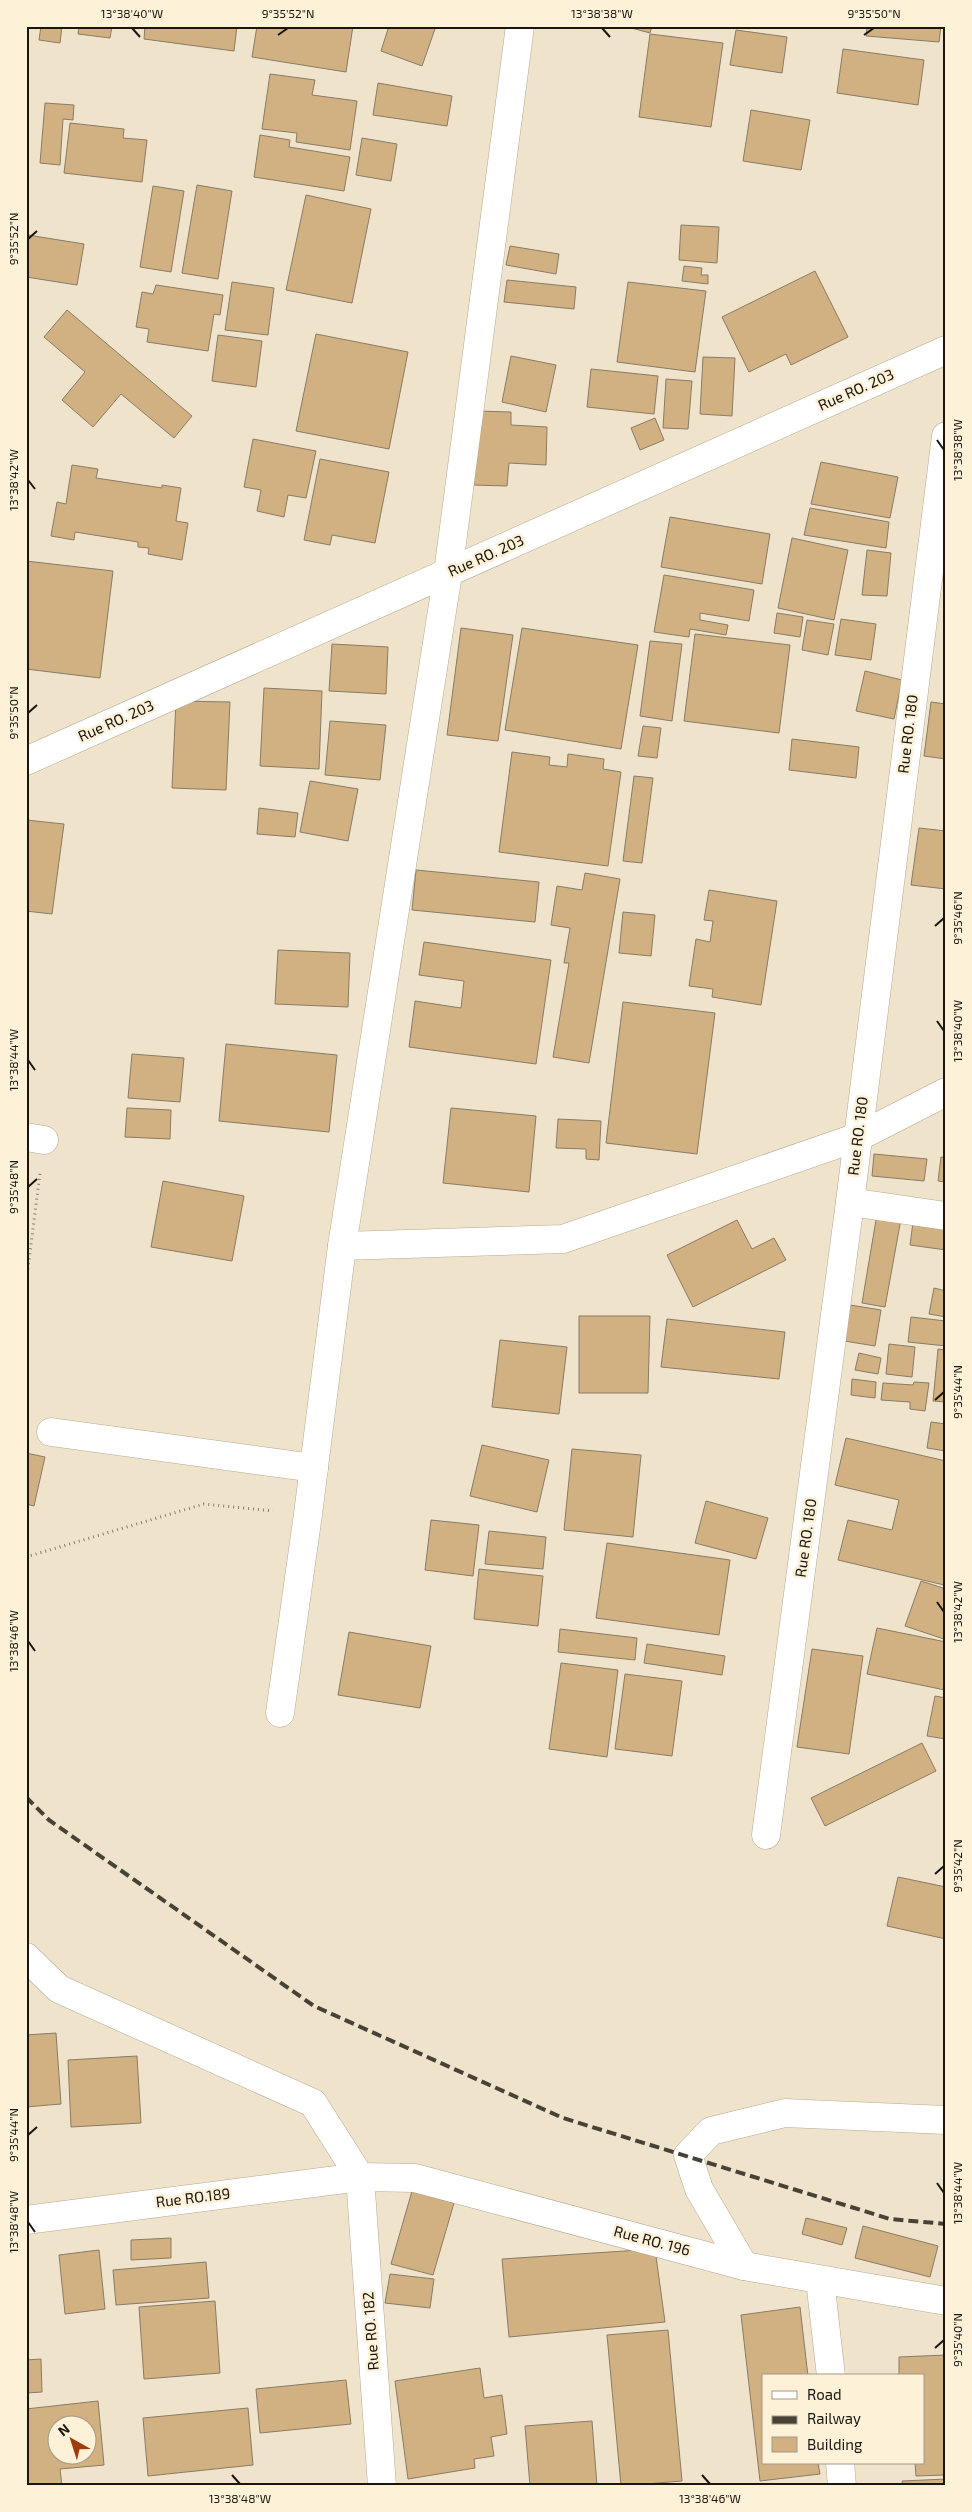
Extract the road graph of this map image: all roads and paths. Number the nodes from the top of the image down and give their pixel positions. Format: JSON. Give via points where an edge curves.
{"nodes":[{"id":1,"x":520,"y":26,"type":"edge"},
{"id":2,"x":946,"y":350,"type":"edge"},
{"id":3,"x":946,"y":436,"type":"edge"},
{"id":4,"x":448,"y":573,"type":"junction"},
{"id":5,"x":26,"y":761,"type":"edge"},
{"id":6,"x":946,"y":1092,"type":"edge"},
{"id":7,"x":858,"y":1137,"type":"junction"},
{"id":8,"x":35,"y":1138,"type":"edge"},
{"id":9,"x":850,"y":1202,"type":"junction"},
{"id":10,"x":946,"y":1216,"type":"edge"},
{"id":11,"x":342,"y":1246,"type":"junction"},
{"id":12,"x":26,"y":1284,"type":"edge"},
{"id":13,"x":51,"y":1432,"type":"dead end"},
{"id":14,"x":314,"y":1468,"type":"junction"},
{"id":15,"x":308,"y":1514,"type":"junction"},
{"id":16,"x":26,"y":1557,"type":"edge"},
{"id":17,"x":280,"y":1713,"type":"dead end"},
{"id":18,"x":766,"y":1835,"type":"dead end"},
{"id":19,"x":26,"y":1957,"type":"edge"},
{"id":20,"x":946,"y":2120,"type":"edge"},
{"id":21,"x":360,"y":2177,"type":"junction"},
{"id":22,"x":26,"y":2220,"type":"edge"},
{"id":23,"x":744,"y":2266,"type":"junction"},
{"id":24,"x":820,"y":2280,"type":"junction"},
{"id":25,"x":946,"y":2301,"type":"edge"},
{"id":26,"x":831,"y":2374,"type":"edge"},
{"id":27,"x":840,"y":2464,"type":"edge"},
{"id":28,"x":382,"y":2486,"type":"edge"},
{"id":29,"x":842,"y":2486,"type":"edge"}],
"edges":[{"from":1,"to":4,"type":"street"},
{"from":2,"to":4,"type":"street","name":"Rue RO. 203"},
{"from":3,"to":7,"type":"street","name":"Rue RO. 180"},
{"from":4,"to":5,"type":"street","name":"Rue RO. 203"},
{"from":4,"to":11,"type":"street"},
{"from":6,"to":7,"type":"street"},
{"from":7,"to":9,"type":"street","name":"Rue RO. 180"},
{"from":7,"to":11,"type":"street","via":[[564,1239]]},
{"from":8,"to":12,"type":"path"},
{"from":9,"to":10,"type":"street"},
{"from":9,"to":18,"type":"street","name":"Rue RO. 180"},
{"from":11,"to":14,"type":"street"},
{"from":13,"to":14,"type":"street"},
{"from":14,"to":15,"type":"street"},
{"from":15,"to":16,"type":"path","via":[[204,1504]]},
{"from":15,"to":17,"type":"street"},
{"from":19,"to":21,"type":"street","via":[[59,1989],[312,2103]]},
{"from":20,"to":23,"type":"street","via":[[785,2113],[711,2131],[688,2155],[699,2189]]},
{"from":21,"to":22,"type":"street","name":"Rue RO.189"},
{"from":21,"to":23,"type":"street","name":"Rue RO. 196","via":[[415,2178]]},
{"from":21,"to":28,"type":"street","name":"Rue RO. 182"},
{"from":23,"to":24,"type":"street","name":"Rue RO. 196"},
{"from":24,"to":25,"type":"street","name":"Rue RO. 196"},
{"from":24,"to":26,"type":"street"},
{"from":27,"to":29,"type":"street"}]}
